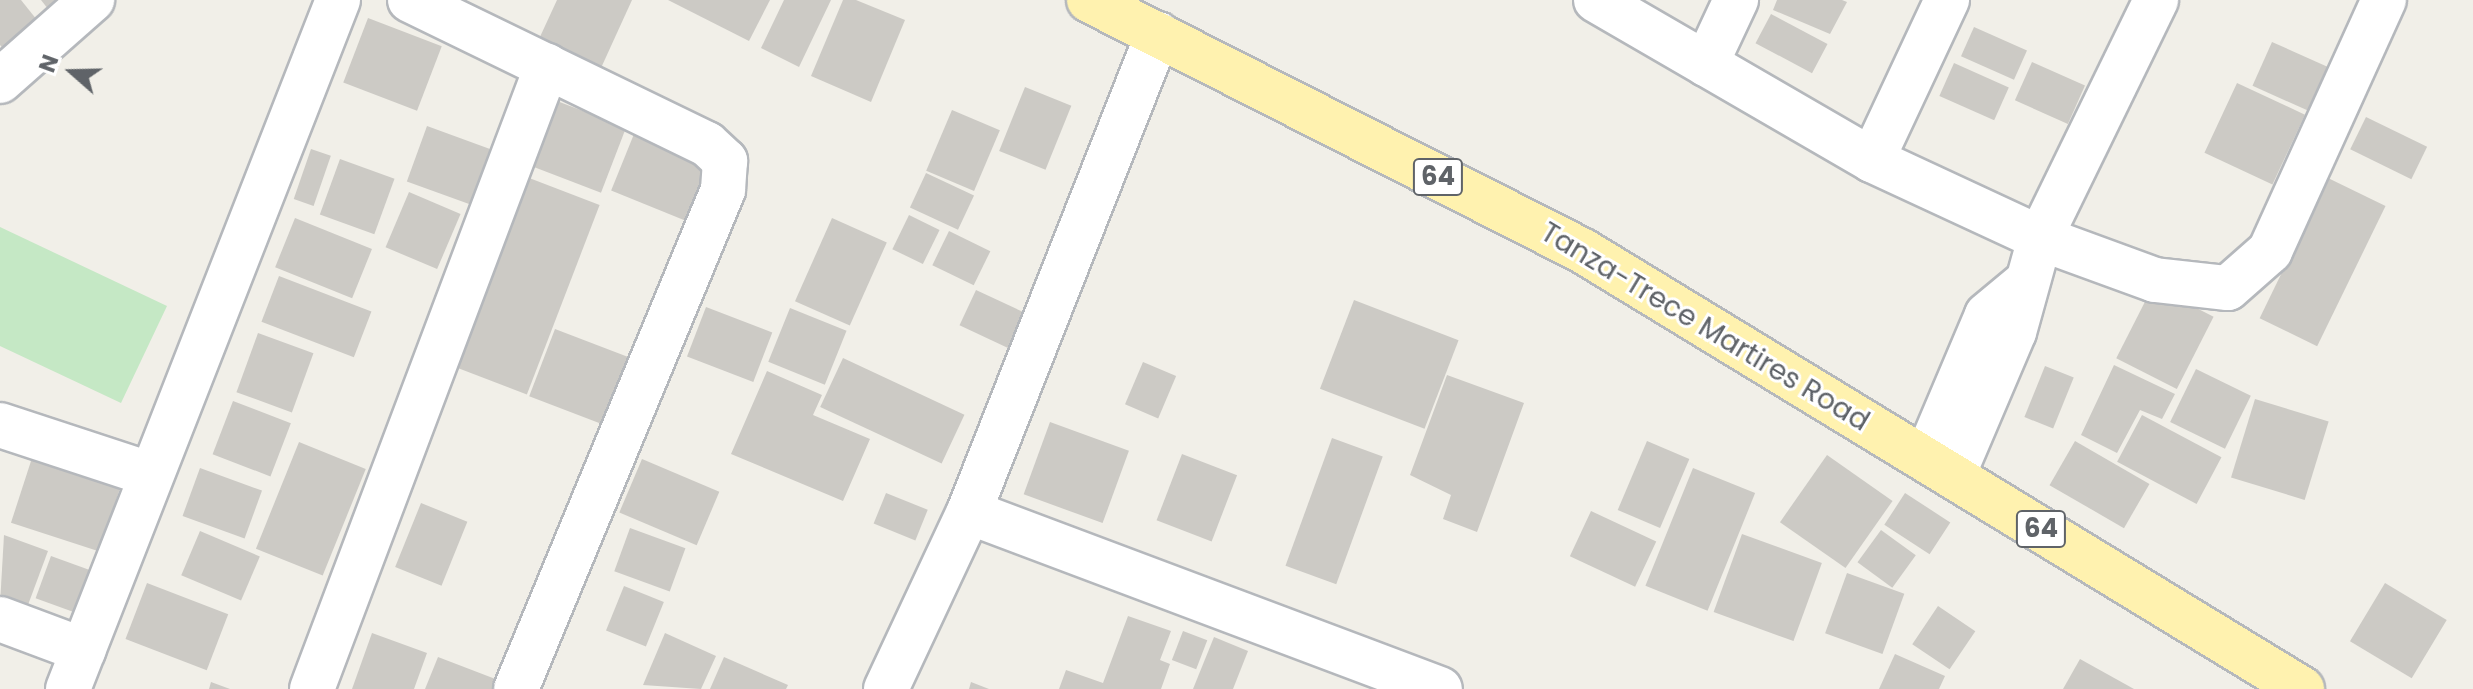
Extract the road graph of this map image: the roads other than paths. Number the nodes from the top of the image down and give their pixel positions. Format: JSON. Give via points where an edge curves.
{"nodes":[{"id":1,"x":92,"y":0,"type":"edge"},
{"id":2,"x":338,"y":0,"type":"edge"},
{"id":3,"x":410,"y":0,"type":"edge"},
{"id":4,"x":1089,"y":0,"type":"edge"},
{"id":5,"x":1596,"y":0,"type":"edge"},
{"id":6,"x":1736,"y":0,"type":"edge"},
{"id":7,"x":1947,"y":0,"type":"edge"},
{"id":8,"x":2156,"y":0,"type":"edge"},
{"id":9,"x":2384,"y":0,"type":"edge"},
{"id":10,"x":1158,"y":34,"type":"junction"},
{"id":11,"x":1706,"y":64,"type":"junction"},
{"id":12,"x":547,"y":66,"type":"junction"},
{"id":13,"x":0,"y":81,"type":"edge"},
{"id":14,"x":1872,"y":160,"type":"junction"},
{"id":15,"x":2040,"y":238,"type":"junction"},
{"id":16,"x":0,"y":425,"type":"edge"},
{"id":17,"x":1939,"y":467,"type":"junction"},
{"id":18,"x":149,"y":474,"type":"junction"},
{"id":19,"x":969,"y":512,"type":"junction"},
{"id":20,"x":0,"y":619,"type":"edge"},
{"id":21,"x":75,"y":670,"type":"edge"},
{"id":22,"x":2280,"y":683,"type":"edge"},
{"id":23,"x":312,"y":689,"type":"edge"},
{"id":24,"x":516,"y":689,"type":"edge"},
{"id":25,"x":886,"y":689,"type":"edge"},
{"id":26,"x":1440,"y":689,"type":"edge"}],
"edges":[{"from":1,"to":13,"type":"street"},
{"from":2,"to":18,"type":"street"},
{"from":3,"to":12,"type":"street"},
{"from":4,"to":10,"type":"main road","name":"Tanza-Trece Martires Road","number":"64"},
{"from":5,"to":11,"type":"street"},
{"from":6,"to":11,"type":"street"},
{"from":7,"to":14,"type":"street"},
{"from":8,"to":15,"type":"street"},
{"from":9,"to":15,"type":"street","via":[[2270,251],[2228,288],[2155,280]]},
{"from":10,"to":17,"type":"main road","name":"Tanza-Trece Martires Road","number":"64","via":[[1583,251]]},
{"from":10,"to":19,"type":"street"},
{"from":11,"to":14,"type":"street"},
{"from":12,"to":23,"type":"street"},
{"from":12,"to":24,"type":"street","via":[[707,144],[725,161],[723,190]]},
{"from":14,"to":15,"type":"street"},
{"from":15,"to":17,"type":"street","via":[[2014,332]]},
{"from":16,"to":18,"type":"street"},
{"from":17,"to":22,"type":"main road","name":"Tanza-Trece Martires Road","number":"64"},
{"from":18,"to":21,"type":"street"},
{"from":19,"to":25,"type":"street"},
{"from":19,"to":26,"type":"street"},
{"from":20,"to":21,"type":"street"}]}
